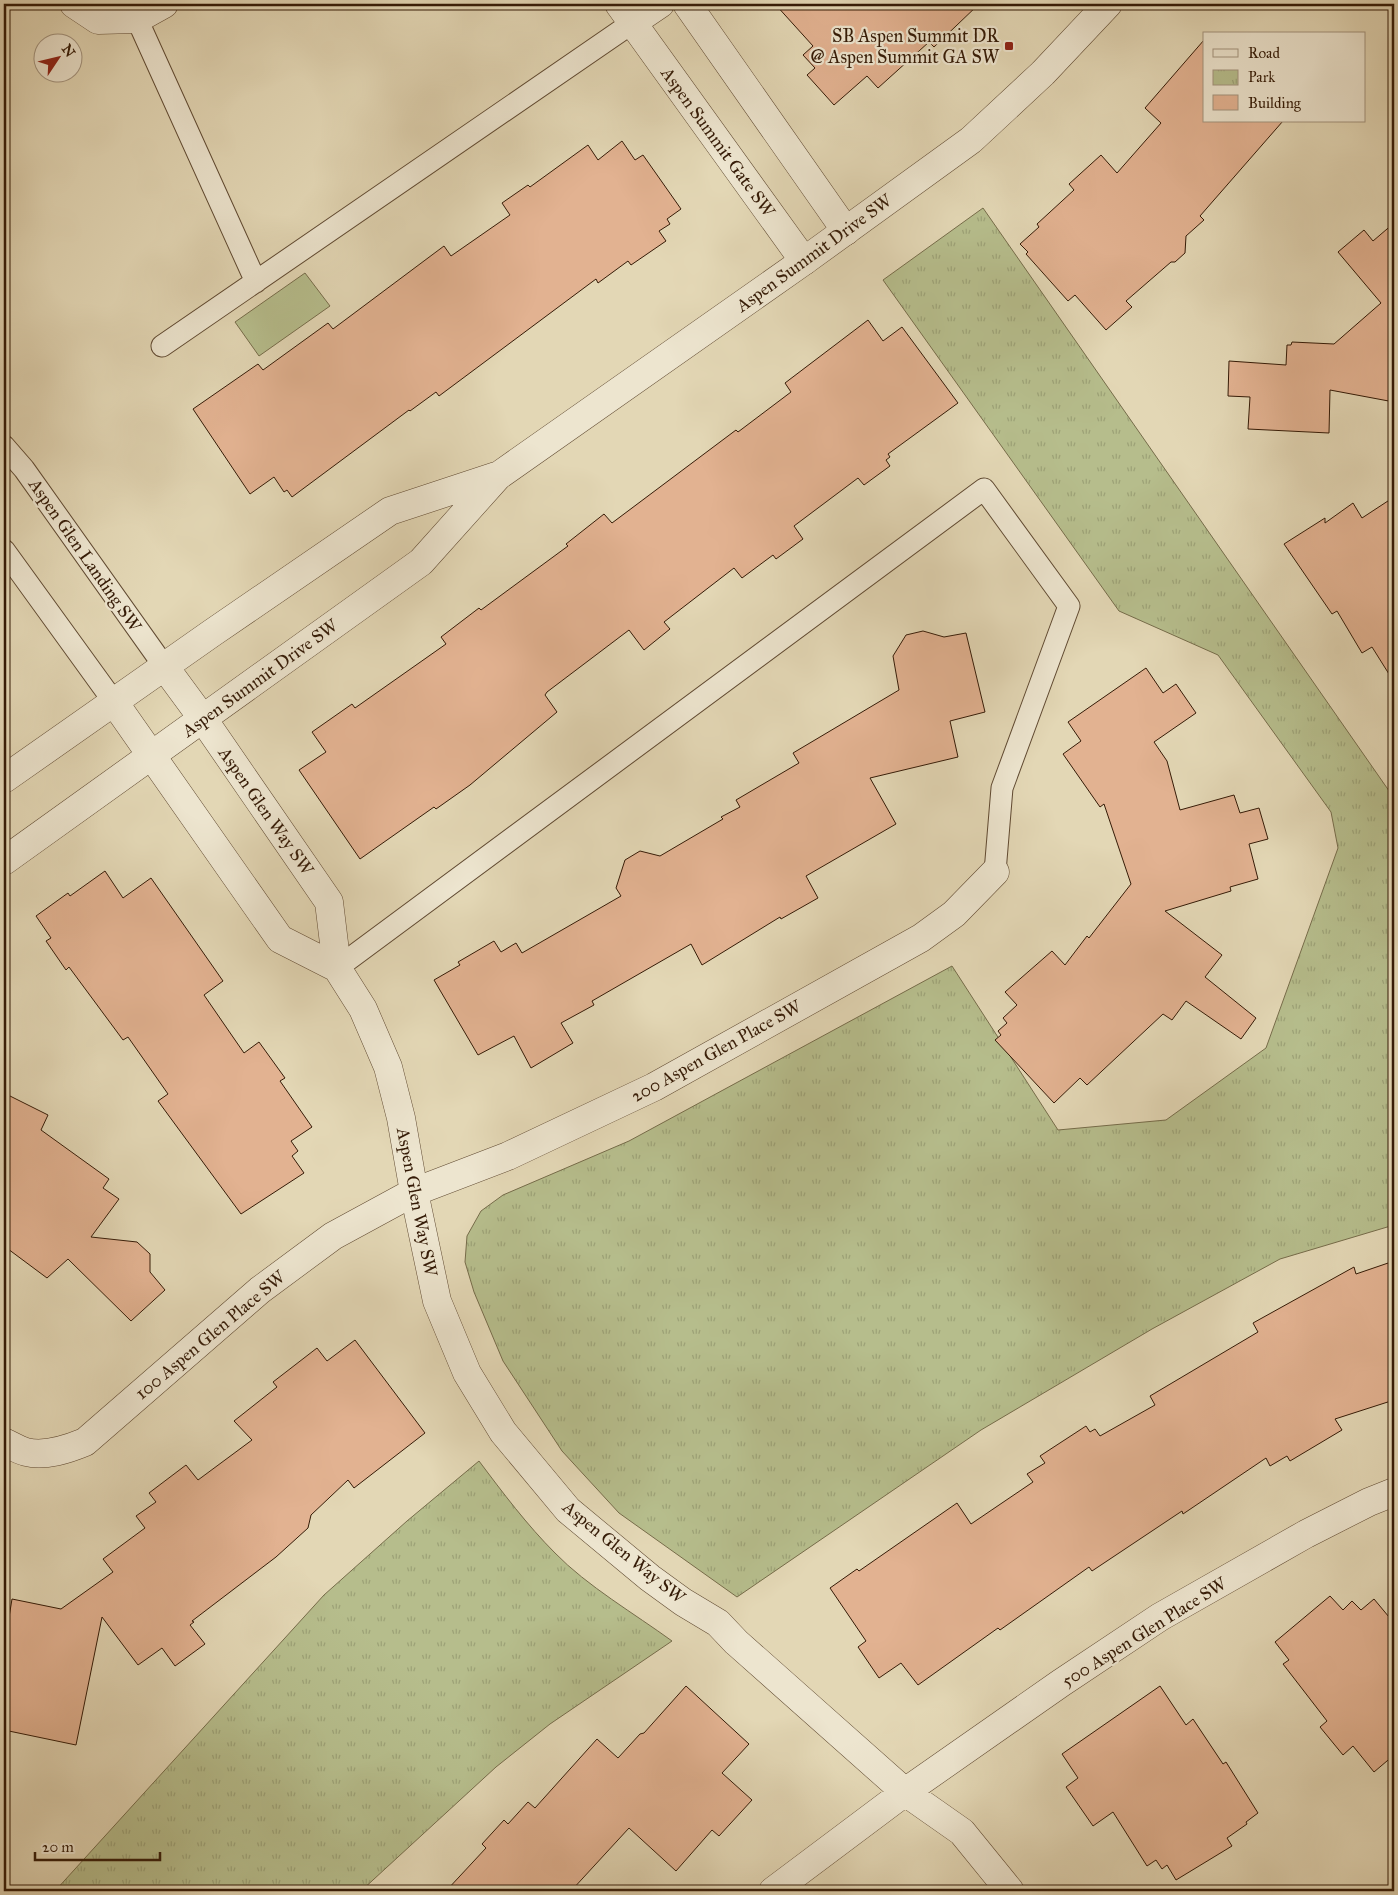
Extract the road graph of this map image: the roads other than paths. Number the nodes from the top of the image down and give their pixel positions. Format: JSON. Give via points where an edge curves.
{"nodes":[{"id":1,"x":74,"y":4,"type":"edge"},
{"id":2,"x":164,"y":4,"type":"edge"},
{"id":3,"x":660,"y":4,"type":"edge"},
{"id":4,"x":687,"y":4,"type":"edge"},
{"id":5,"x":1108,"y":4,"type":"edge"},
{"id":6,"x":626,"y":14,"type":"edge"},
{"id":7,"x":137,"y":19,"type":"junction"},
{"id":8,"x":846,"y":231,"type":"junction"},
{"id":9,"x":804,"y":261,"type":"junction"},
{"id":10,"x":256,"y":282,"type":"junction"},
{"id":11,"x":162,"y":346,"type":"dead end"},
{"id":12,"x":4,"y":446,"type":"edge"},
{"id":13,"x":498,"y":476,"type":"junction"},
{"id":14,"x":4,"y":550,"type":"edge"},
{"id":15,"x":164,"y":666,"type":"junction"},
{"id":16,"x":114,"y":702,"type":"junction"},
{"id":17,"x":203,"y":719,"type":"junction"},
{"id":18,"x":151,"y":756,"type":"junction"},
{"id":19,"x":4,"y":779,"type":"edge"},
{"id":20,"x":4,"y":861,"type":"edge"},
{"id":21,"x":995,"y":872,"type":"joint"},
{"id":22,"x":337,"y":968,"type":"junction"},
{"id":23,"x":414,"y":1192,"type":"junction"},
{"id":24,"x":4,"y":1442,"type":"edge"},
{"id":25,"x":1394,"y":1492,"type":"edge"},
{"id":26,"x":905,"y":1792,"type":"junction"},
{"id":27,"x":773,"y":1891,"type":"edge"},
{"id":28,"x":1010,"y":1891,"type":"edge"}],
"edges":[{"from":1,"to":7,"type":"street","via":[[98,20]]},
{"from":2,"to":7,"type":"street"},
{"from":3,"to":6,"type":"street"},
{"from":4,"to":8,"type":"street"},
{"from":5,"to":8,"type":"street","name":"Aspen Summit Drive SW","via":[[1043,73],[971,140]]},
{"from":6,"to":9,"type":"street","name":"Aspen Summit Gate SW"},
{"from":6,"to":10,"type":"lane"},
{"from":7,"to":10,"type":"lane"},
{"from":8,"to":9,"type":"street","name":"Aspen Summit Drive SW"},
{"from":9,"to":13,"type":"street","name":"Aspen Summit Drive SW"},
{"from":10,"to":11,"type":"lane"},
{"from":12,"to":15,"type":"lane","name":"Aspen Glen Landing SW","via":[[24,469]]},
{"from":13,"to":15,"type":"street","name":"Aspen Summit Drive SW","via":[[390,511]]},
{"from":13,"to":17,"type":"street","name":"Aspen Summit Drive SW","via":[[421,562]]},
{"from":14,"to":16,"type":"lane"},
{"from":15,"to":16,"type":"street","name":"Aspen Summit Drive SW"},
{"from":15,"to":17,"type":"street","name":"Aspen Glen Way SW"},
{"from":16,"to":18,"type":"street","name":"Aspen Glen Way SW"},
{"from":16,"to":19,"type":"street","name":"Aspen Summit Drive SW"},
{"from":17,"to":18,"type":"street","name":"Aspen Summit Drive SW"},
{"from":17,"to":22,"type":"street","name":"Aspen Glen Way SW","via":[[329,902]]},
{"from":18,"to":20,"type":"street","name":"Aspen Summit Drive SW"},
{"from":18,"to":22,"type":"street","name":"Aspen Glen Way SW","via":[[280,938]]},
{"from":21,"to":22,"type":"lane","via":[[1002,788],[1069,606],[984,490]]},
{"from":21,"to":23,"type":"street","name":"200 Aspen Glen Place SW","via":[[954,914],[921,938],[654,1087],[508,1156]]},
{"from":22,"to":23,"type":"street","name":"Aspen Glen Way SW","via":[[363,1009],[388,1067]]},
{"from":23,"to":24,"type":"street","name":"100 Aspen Glen Place SW","via":[[333,1236],[260,1290],[85,1442],[44,1453],[27,1452]]},
{"from":23,"to":26,"type":"street","name":"Aspen Glen Way SW","via":[[437,1302],[467,1373],[503,1432],[568,1510],[650,1578],[718,1623]]},
{"from":25,"to":26,"type":"street","name":"500 Aspen Glen Place SW","via":[[1306,1534],[1160,1617]]},
{"from":26,"to":27,"type":"street","name":"500 Aspen Glen Place SW"},
{"from":26,"to":28,"type":"street","name":"Aspen Glen Way SW","via":[[962,1832]]}]}
